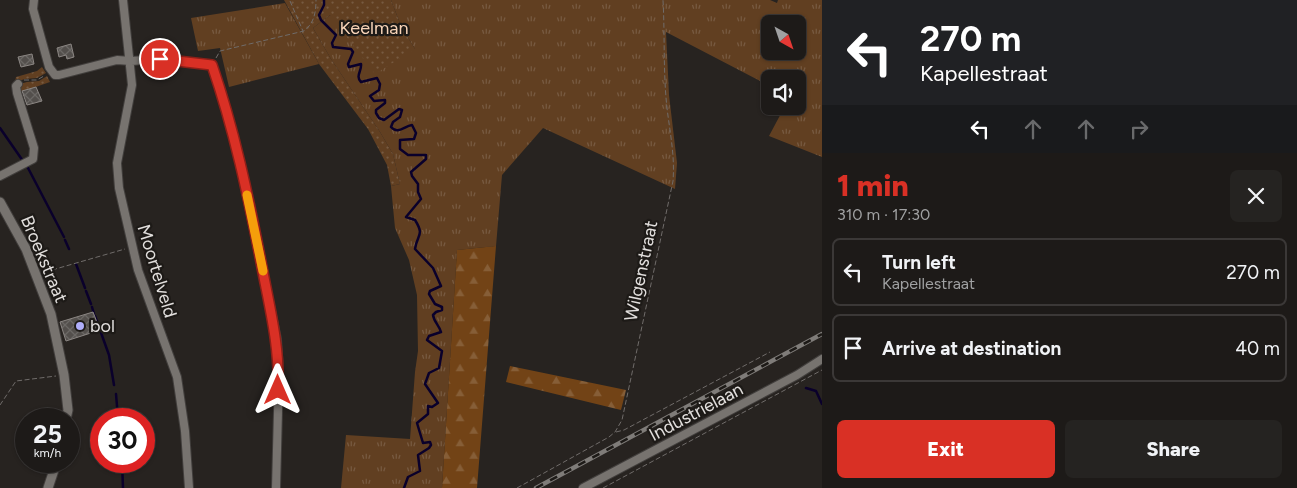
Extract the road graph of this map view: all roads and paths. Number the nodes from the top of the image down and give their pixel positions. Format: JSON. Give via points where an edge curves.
{"nodes":[{"id":1,"x":34,"y":0,"type":"edge"},
{"id":2,"x":123,"y":0,"type":"edge"},
{"id":3,"x":316,"y":0,"type":"edge"},
{"id":4,"x":664,"y":0,"type":"edge"},
{"id":5,"x":290,"y":1,"type":"edge"},
{"id":6,"x":304,"y":31,"type":"junction"},
{"id":7,"x":130,"y":61,"type":"junction"},
{"id":8,"x":212,"y":65,"type":"junction"},
{"id":9,"x":52,"y":73,"type":"junction"},
{"id":10,"x":18,"y":84,"type":"joint"},
{"id":11,"x":0,"y":176,"type":"edge"},
{"id":12,"x":0,"y":202,"type":"edge"},
{"id":13,"x":132,"y":246,"type":"junction"},
{"id":14,"x":37,"y":274,"type":"junction"},
{"id":15,"x":770,"y":352,"type":"dead end"},
{"id":16,"x":822,"y":359,"type":"edge"},
{"id":17,"x":822,"y":370,"type":"edge"},
{"id":18,"x":64,"y":375,"type":"junction"},
{"id":19,"x":0,"y":406,"type":"edge"},
{"id":20,"x":68,"y":408,"type":"edge"},
{"id":21,"x":615,"y":432,"type":"junction"},
{"id":22,"x":54,"y":473,"type":"edge"},
{"id":23,"x":48,"y":488,"type":"edge"},
{"id":24,"x":189,"y":488,"type":"edge"},
{"id":25,"x":276,"y":488,"type":"edge"},
{"id":26,"x":517,"y":488,"type":"edge"},
{"id":27,"x":584,"y":488,"type":"edge"},
{"id":28,"x":603,"y":488,"type":"edge"}],
"edges":[{"from":1,"to":9,"type":"street","via":[[33,9]]},
{"from":2,"to":7,"type":"street","name":"Moortelveld"},
{"from":3,"to":6,"type":"path","via":[[313,21]]},
{"from":4,"to":21,"type":"path","name":"Wilgenstraat","via":[[664,63],[675,162],[673,181],[626,406]]},
{"from":5,"to":6,"type":"path"},
{"from":6,"to":8,"type":"path","via":[[220,51]]},
{"from":7,"to":8,"type":"street","via":[[160,59]]},
{"from":7,"to":9,"type":"street","via":[[117,60],[58,75]]},
{"from":7,"to":13,"type":"street","name":"Moortelveld","via":[[132,85],[117,163],[118,188]]},
{"from":8,"to":25,"type":"street","via":[[239,158],[277,340]]},
{"from":9,"to":10,"type":"path"},
{"from":10,"to":11,"type":"street","via":[[17,93],[34,148],[33,159]]},
{"from":12,"to":14,"type":"street","name":"Broekstraat"},
{"from":13,"to":14,"type":"path"},
{"from":13,"to":24,"type":"street","name":"Moortelveld","via":[[176,377],[185,431]]},
{"from":14,"to":18,"type":"street","name":"Broekstraat"},
{"from":15,"to":21,"type":"path"},
{"from":16,"to":27,"type":"street","name":"Industrielaan"},
{"from":17,"to":28,"type":"path"},
{"from":18,"to":19,"type":"path","via":[[16,381]]},
{"from":18,"to":20,"type":"street","name":"Broekstraat"},
{"from":21,"to":26,"type":"path"},
{"from":22,"to":23,"type":"street"}]}
